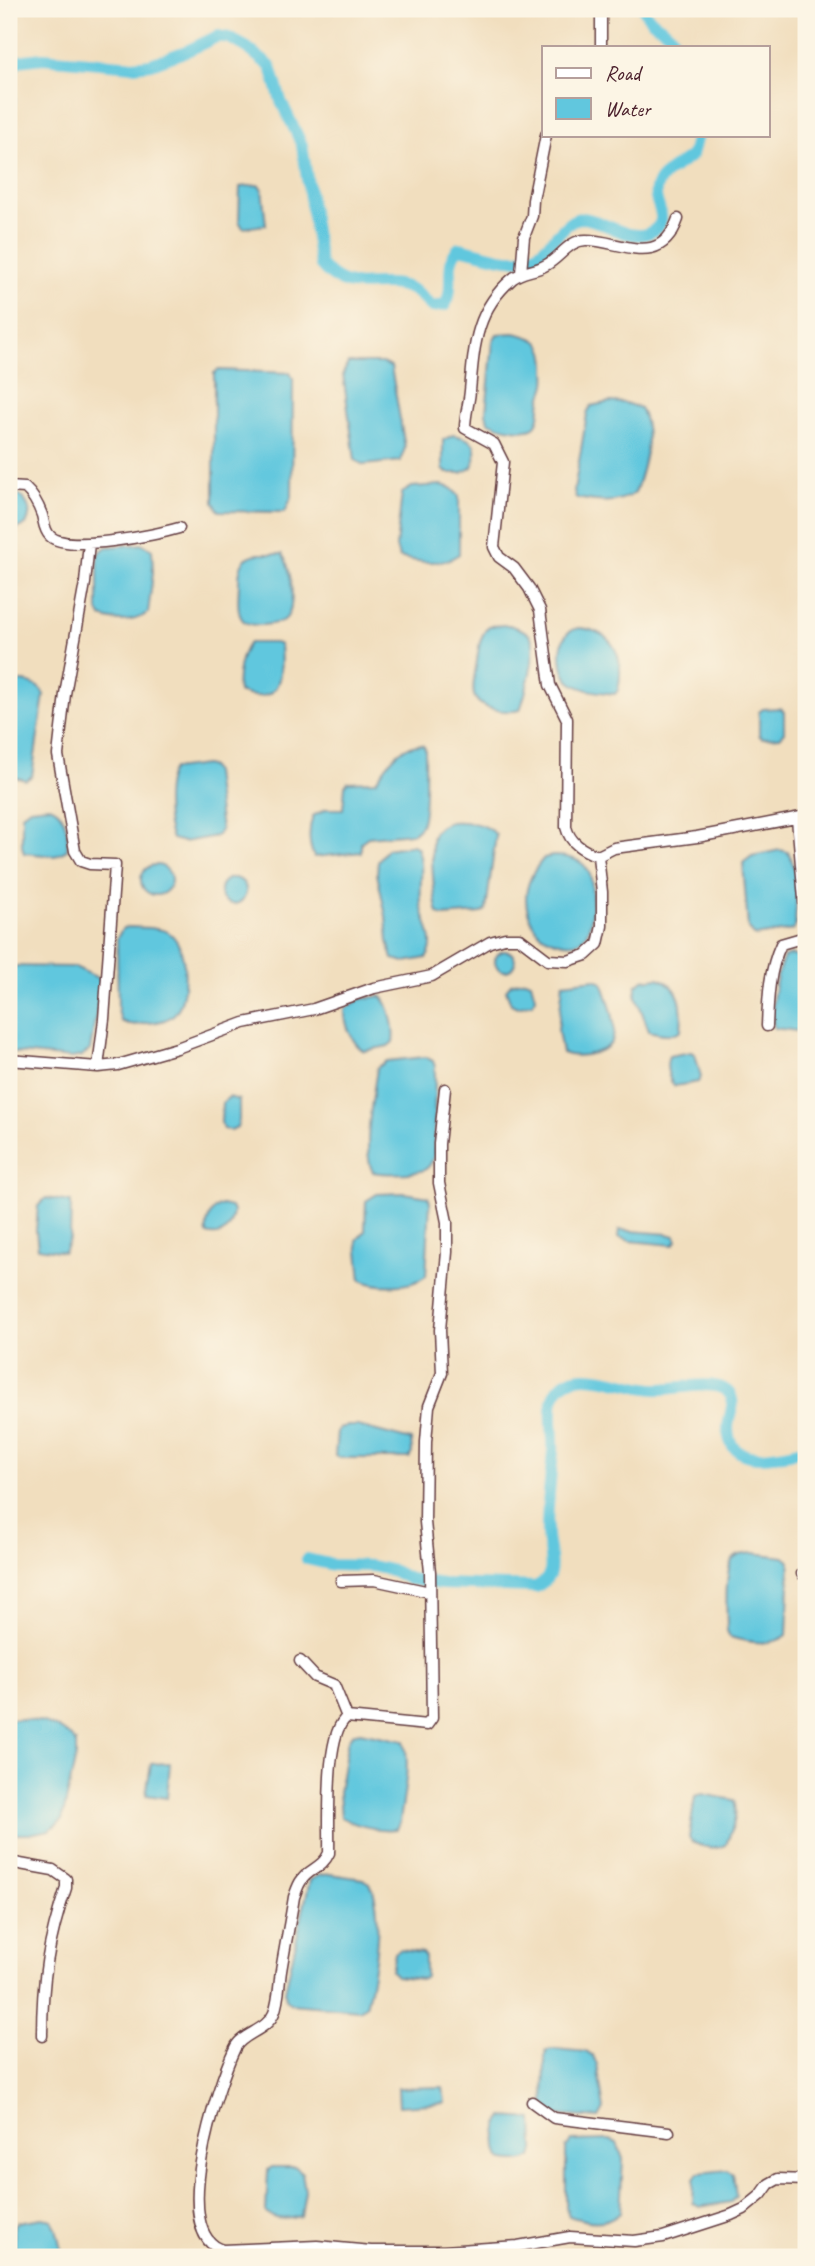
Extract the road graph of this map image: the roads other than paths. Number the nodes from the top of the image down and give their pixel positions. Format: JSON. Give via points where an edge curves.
{"nodes":[{"id":1,"x":601,"y":9,"type":"edge"},
{"id":2,"x":601,"y":46,"type":"edge"},
{"id":3,"x":546,"y":136,"type":"edge"},
{"id":4,"x":678,"y":219,"type":"dead end"},
{"id":5,"x":521,"y":268,"type":"junction"},
{"id":6,"x":9,"y":487,"type":"edge"},
{"id":7,"x":179,"y":528,"type":"dead end"},
{"id":8,"x":89,"y":543,"type":"junction"},
{"id":9,"x":802,"y":817,"type":"edge"},
{"id":10,"x":598,"y":856,"type":"junction"},
{"id":11,"x":806,"y":924,"type":"edge"},
{"id":12,"x":767,"y":1026,"type":"dead end"},
{"id":13,"x":9,"y":1060,"type":"edge"},
{"id":14,"x":98,"y":1067,"type":"junction"},
{"id":15,"x":445,"y":1089,"type":"dead end"},
{"id":16,"x":341,"y":1581,"type":"dead end"},
{"id":17,"x":430,"y":1591,"type":"junction"},
{"id":18,"x":300,"y":1661,"type":"dead end"},
{"id":19,"x":347,"y":1717,"type":"junction"},
{"id":20,"x":9,"y":1863,"type":"edge"},
{"id":21,"x":42,"y":2036,"type":"dead end"},
{"id":22,"x":532,"y":2102,"type":"dead end"},
{"id":23,"x":669,"y":2132,"type":"dead end"},
{"id":24,"x":806,"y":2180,"type":"edge"},
{"id":25,"x":232,"y":2254,"type":"edge"}],
"edges":[{"from":1,"to":2,"type":"street"},
{"from":3,"to":5,"type":"street"},
{"from":4,"to":5,"type":"street","via":[[667,240],[648,248],[586,240],[570,246],[545,266]]},
{"from":5,"to":10,"type":"street","via":[[481,320],[471,358],[465,428],[494,444],[503,462],[494,547],[529,588],[540,610],[550,685],[567,719],[566,827],[576,845]]},
{"from":6,"to":8,"type":"street","via":[[25,488],[35,498],[53,539]]},
{"from":7,"to":8,"type":"street"},
{"from":8,"to":14,"type":"street","via":[[58,755],[80,861],[115,865]]},
{"from":9,"to":10,"type":"street","via":[[614,848]]},
{"from":9,"to":11,"type":"street"},
{"from":10,"to":14,"type":"street","via":[[602,926],[598,944],[586,955],[568,961],[548,960],[520,938],[505,938],[432,976],[244,1023],[145,1058]]},
{"from":11,"to":12,"type":"street","via":[[805,937],[781,944],[777,953],[769,985]]},
{"from":13,"to":14,"type":"street"},
{"from":15,"to":17,"type":"street","via":[[439,1144],[439,1183],[447,1222],[442,1373],[429,1406],[426,1442]]},
{"from":16,"to":17,"type":"street","via":[[374,1580]]},
{"from":17,"to":19,"type":"street","via":[[432,1718],[427,1725]]},
{"from":18,"to":19,"type":"street","via":[[315,1677],[334,1685]]},
{"from":19,"to":25,"type":"street","via":[[334,1741],[329,1853],[300,1881],[274,2014],[237,2045],[204,2142],[200,2224],[215,2248]]},
{"from":20,"to":21,"type":"street","via":[[53,1870],[66,1879],[49,1943]]},
{"from":22,"to":23,"type":"street","via":[[554,2118]]},
{"from":24,"to":25,"type":"street","via":[[778,2179],[731,2215],[663,2237],[634,2241],[570,2237],[444,2251],[317,2246]]}]}
